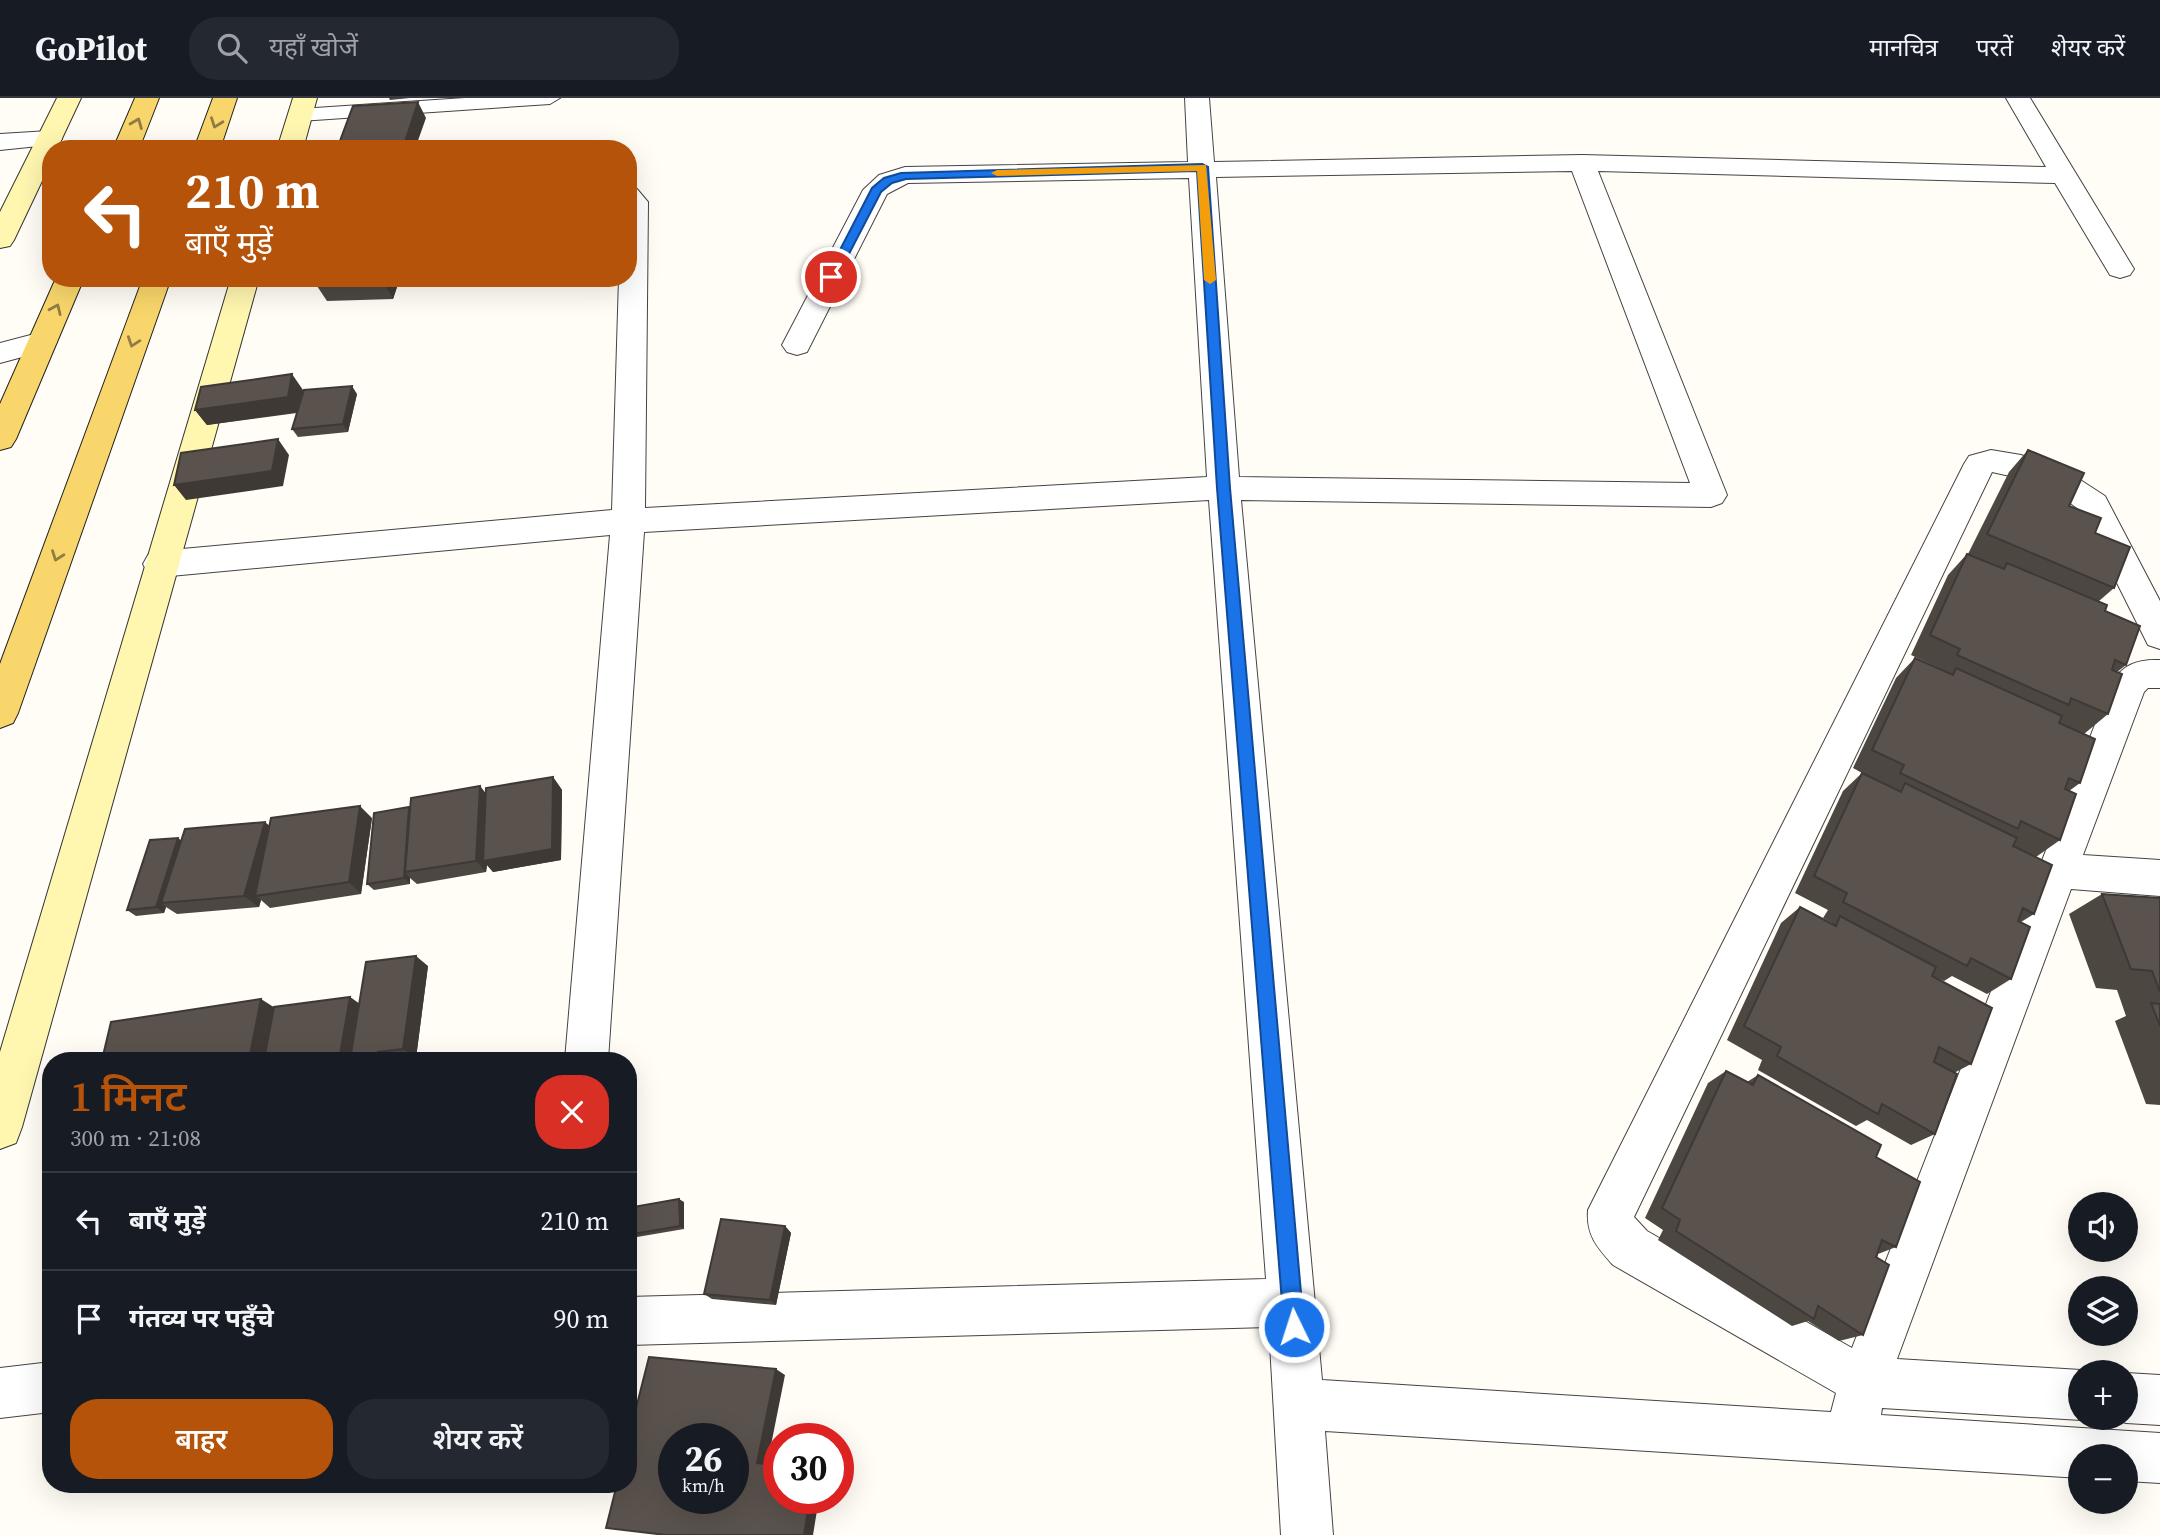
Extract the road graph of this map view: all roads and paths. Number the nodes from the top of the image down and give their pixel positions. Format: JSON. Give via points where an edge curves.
{"nodes":[{"id":1,"x":69,"y":98,"type":"edge"},
{"id":2,"x":147,"y":98,"type":"edge"},
{"id":3,"x":225,"y":98,"type":"edge"},
{"id":4,"x":550,"y":98,"type":"edge"},
{"id":5,"x":1197,"y":98,"type":"edge"},
{"id":6,"x":2018,"y":98,"type":"edge"},
{"id":7,"x":302,"y":107,"type":"edge"},
{"id":8,"x":49,"y":139,"type":"joint"},
{"id":9,"x":130,"y":140,"type":"edge"},
{"id":10,"x":210,"y":140,"type":"edge"},
{"id":11,"x":293,"y":140,"type":"edge"},
{"id":12,"x":0,"y":142,"type":"edge"},
{"id":13,"x":42,"y":153,"type":"edge"},
{"id":14,"x":1582,"y":163,"type":"junction"},
{"id":15,"x":1202,"y":167,"type":"junction"},
{"id":16,"x":2064,"y":175,"type":"junction"},
{"id":17,"x":0,"y":240,"type":"edge"},
{"id":18,"x":2120,"y":269,"type":"dead end"},
{"id":19,"x":66,"y":287,"type":"edge"},
{"id":20,"x":154,"y":287,"type":"edge"},
{"id":21,"x":242,"y":287,"type":"edge"},
{"id":22,"x":633,"y":287,"type":"edge"},
{"id":23,"x":42,"y":342,"type":"junction"},
{"id":24,"x":797,"y":345,"type":"dead end"},
{"id":25,"x":0,"y":353,"type":"edge"},
{"id":26,"x":0,"y":439,"type":"edge"},
{"id":27,"x":1224,"y":488,"type":"junction"},
{"id":28,"x":628,"y":521,"type":"junction"},
{"id":29,"x":160,"y":564,"type":"junction"},
{"id":30,"x":2160,"y":635,"type":"edge"},
{"id":31,"x":2160,"y":674,"type":"edge"},
{"id":32,"x":0,"y":713,"type":"edge"},
{"id":33,"x":2059,"y":871,"type":"junction"},
{"id":34,"x":2160,"y":878,"type":"edge"},
{"id":35,"x":588,"y":1052,"type":"edge"},
{"id":36,"x":0,"y":1127,"type":"edge"},
{"id":37,"x":1292,"y":1301,"type":"junction"},
{"id":38,"x":637,"y":1321,"type":"edge"},
{"id":39,"x":1864,"y":1382,"type":"junction"},
{"id":40,"x":42,"y":1388,"type":"edge"},
{"id":41,"x":0,"y":1393,"type":"edge"},
{"id":42,"x":2068,"y":1394,"type":"edge"},
{"id":43,"x":2138,"y":1399,"type":"edge"},
{"id":44,"x":2160,"y":1400,"type":"edge"},
{"id":45,"x":1300,"y":1404,"type":"junction"},
{"id":46,"x":1854,"y":1439,"type":"junction"},
{"id":47,"x":2160,"y":1458,"type":"edge"},
{"id":48,"x":1307,"y":1535,"type":"edge"}],
"edges":[{"from":1,"to":8,"type":"street"},
{"from":9,"to":2,"type":"main road","one_way":true},
{"from":3,"to":10,"type":"main road","one_way":true},
{"from":4,"to":7,"type":"lane"},
{"from":5,"to":15,"type":"street"},
{"from":6,"to":16,"type":"street"},
{"from":7,"to":11,"type":"street"},
{"from":8,"to":12,"type":"street"},
{"from":13,"to":17,"type":"street"},
{"from":14,"to":15,"type":"street"},
{"from":14,"to":16,"type":"street"},
{"from":14,"to":27,"type":"street","via":[[1711,495]]},
{"from":15,"to":24,"type":"street","via":[[905,175],[888,180],[866,208]]},
{"from":15,"to":27,"type":"street"},
{"from":16,"to":18,"type":"street"},
{"from":23,"to":19,"type":"main road","one_way":true},
{"from":20,"to":32,"type":"main road","one_way":true},
{"from":21,"to":29,"type":"street"},
{"from":22,"to":28,"type":"street"},
{"from":23,"to":25,"type":"street"},
{"from":23,"to":26,"type":"main road"},
{"from":27,"to":28,"type":"street"},
{"from":27,"to":37,"type":"street"},
{"from":28,"to":29,"type":"street"},
{"from":28,"to":35,"type":"street"},
{"from":29,"to":36,"type":"street"},
{"from":30,"to":39,"type":"street","via":[[2094,504],[2082,491],[2004,462],[1980,464],[1611,1210],[1610,1226],[1630,1248]]},
{"from":31,"to":33,"type":"street","via":[[2133,677],[2128,686]]},
{"from":33,"to":34,"type":"street"},
{"from":33,"to":39,"type":"street"},
{"from":37,"to":38,"type":"street"},
{"from":37,"to":45,"type":"street"},
{"from":39,"to":42,"type":"street"},
{"from":39,"to":46,"type":"street"},
{"from":40,"to":41,"type":"street"},
{"from":43,"to":44,"type":"street"},
{"from":45,"to":46,"type":"street"},
{"from":45,"to":48,"type":"street"},
{"from":46,"to":47,"type":"street"}]}
